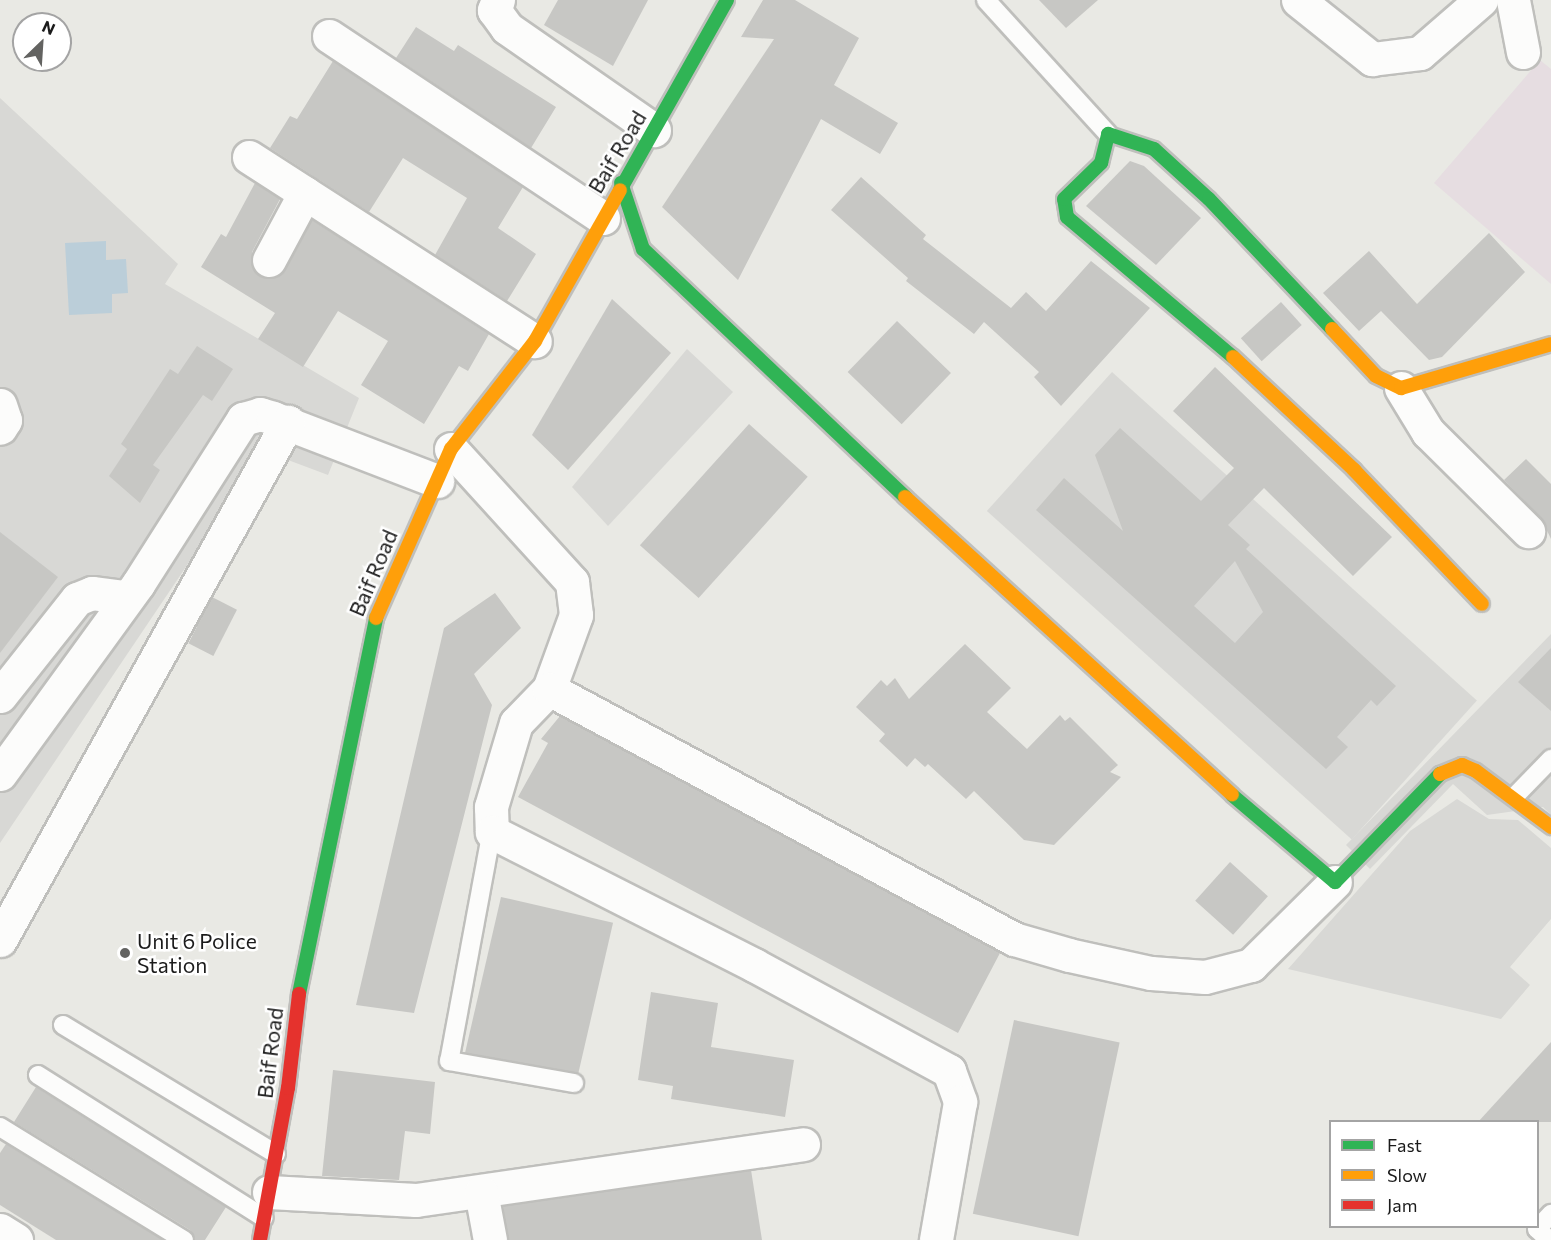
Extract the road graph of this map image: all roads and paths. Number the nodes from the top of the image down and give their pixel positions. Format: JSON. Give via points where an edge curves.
{"nodes":[{"id":1,"x":498,"y":0,"type":"edge"},
{"id":2,"x":727,"y":0,"type":"edge"},
{"id":3,"x":986,"y":0,"type":"edge"},
{"id":4,"x":1298,"y":0,"type":"edge"},
{"id":5,"x":1481,"y":0,"type":"edge"},
{"id":6,"x":1513,"y":0,"type":"edge"},
{"id":7,"x":329,"y":36,"type":"dead end"},
{"id":8,"x":1523,"y":52,"type":"dead end"},
{"id":9,"x":654,"y":130,"type":"junction"},
{"id":10,"x":1108,"y":134,"type":"junction"},
{"id":11,"x":249,"y":157,"type":"dead end"},
{"id":12,"x":621,"y":183,"type":"junction"},
{"id":13,"x":305,"y":193,"type":"junction"},
{"id":14,"x":603,"y":218,"type":"junction"},
{"id":15,"x":269,"y":260,"type":"dead end"},
{"id":16,"x":535,"y":341,"type":"junction"},
{"id":17,"x":1551,"y":344,"type":"edge"},
{"id":18,"x":1401,"y":388,"type":"junction"},
{"id":19,"x":0,"y":405,"type":"edge"},
{"id":20,"x":288,"y":422,"type":"junction"},
{"id":21,"x":0,"y":428,"type":"edge"},
{"id":22,"x":452,"y":449,"type":"junction"},
{"id":23,"x":437,"y":481,"type":"junction"},
{"id":24,"x":1528,"y":531,"type":"dead end"},
{"id":25,"x":127,"y":597,"type":"junction"},
{"id":26,"x":1482,"y":604,"type":"dead end"},
{"id":27,"x":549,"y":689,"type":"junction"},
{"id":28,"x":0,"y":696,"type":"edge"},
{"id":29,"x":1551,"y":759,"type":"edge"},
{"id":30,"x":0,"y":774,"type":"edge"},
{"id":31,"x":1515,"y":796,"type":"junction"},
{"id":32,"x":1551,"y":827,"type":"edge"},
{"id":33,"x":492,"y":830,"type":"junction"},
{"id":34,"x":1335,"y":882,"type":"junction"},
{"id":35,"x":0,"y":940,"type":"edge"},
{"id":36,"x":63,"y":1025,"type":"dead end"},
{"id":37,"x":38,"y":1075,"type":"dead end"},
{"id":38,"x":574,"y":1083,"type":"dead end"},
{"id":39,"x":0,"y":1127,"type":"edge"},
{"id":40,"x":803,"y":1144,"type":"dead end"},
{"id":41,"x":276,"y":1154,"type":"junction"},
{"id":42,"x":481,"y":1192,"type":"junction"},
{"id":43,"x":267,"y":1205,"type":"junction"},
{"id":44,"x":1551,"y":1214,"type":"edge"},
{"id":45,"x":1539,"y":1227,"type":"edge"},
{"id":46,"x":1538,"y":1228,"type":"edge"},
{"id":47,"x":0,"y":1230,"type":"edge"},
{"id":48,"x":16,"y":1240,"type":"edge"},
{"id":49,"x":184,"y":1240,"type":"edge"},
{"id":50,"x":260,"y":1240,"type":"edge"},
{"id":51,"x":490,"y":1240,"type":"edge"},
{"id":52,"x":936,"y":1240,"type":"edge"},
{"id":53,"x":1549,"y":1240,"type":"edge"}],
"edges":[{"from":1,"to":9,"type":"street","via":[[494,10],[507,28]]},
{"from":2,"to":9,"type":"street","name":"Baif Road"},
{"from":3,"to":10,"type":"lane"},
{"from":4,"to":5,"type":"street","via":[[1372,59],[1420,53]]},
{"from":6,"to":8,"type":"street"},
{"from":7,"to":14,"type":"street"},
{"from":9,"to":12,"type":"street","name":"Baif Road"},
{"from":10,"to":18,"type":"street","via":[[1154,149],[1209,200],[1376,376]]},
{"from":10,"to":26,"type":"street","via":[[1101,162],[1064,199],[1067,217],[1182,310],[1354,470]]},
{"from":11,"to":13,"type":"street"},
{"from":12,"to":14,"type":"street","name":"Baif Road"},
{"from":12,"to":34,"type":"street","via":[[644,249],[698,306],[1188,759]]},
{"from":13,"to":15,"type":"street"},
{"from":13,"to":16,"type":"street"},
{"from":14,"to":16,"type":"street","name":"Baif Road"},
{"from":16,"to":22,"type":"street","name":"Baif Road"},
{"from":17,"to":18,"type":"street"},
{"from":18,"to":24,"type":"street","via":[[1428,432]]},
{"from":19,"to":21,"type":"street","via":[[5,420]]},
{"from":20,"to":23,"type":"street"},
{"from":20,"to":25,"type":"street","via":[[260,414],[243,419]]},
{"from":20,"to":35,"type":"street"},
{"from":22,"to":23,"type":"street","name":"Baif Road"},
{"from":22,"to":27,"type":"street","via":[[572,582],[576,615]]},
{"from":23,"to":41,"type":"street","name":"Baif Road","via":[[372,627],[336,830],[298,998]]},
{"from":25,"to":28,"type":"street","via":[[92,593],[77,599]]},
{"from":25,"to":30,"type":"street"},
{"from":27,"to":33,"type":"street","via":[[516,723],[491,807]]},
{"from":27,"to":34,"type":"street","via":[[1014,939],[1069,955],[1151,973],[1205,977],[1251,965]]},
{"from":29,"to":31,"type":"lane"},
{"from":31,"to":32,"type":"street"},
{"from":31,"to":34,"type":"street","via":[[1462,765],[1446,768]]},
{"from":33,"to":38,"type":"lane","via":[[449,1061]]},
{"from":33,"to":52,"type":"street","via":[[528,854],[754,965],[949,1071],[960,1102]]},
{"from":36,"to":41,"type":"lane"},
{"from":37,"to":43,"type":"lane"},
{"from":39,"to":49,"type":"lane"},
{"from":40,"to":42,"type":"street"},
{"from":41,"to":43,"type":"street","name":"Baif Road"},
{"from":42,"to":43,"type":"street","via":[[416,1200]]},
{"from":42,"to":51,"type":"street"},
{"from":43,"to":50,"type":"street","name":"Baif Road"},
{"from":44,"to":45,"type":"lane"},
{"from":46,"to":53,"type":"lane"},
{"from":47,"to":48,"type":"street"}]}
